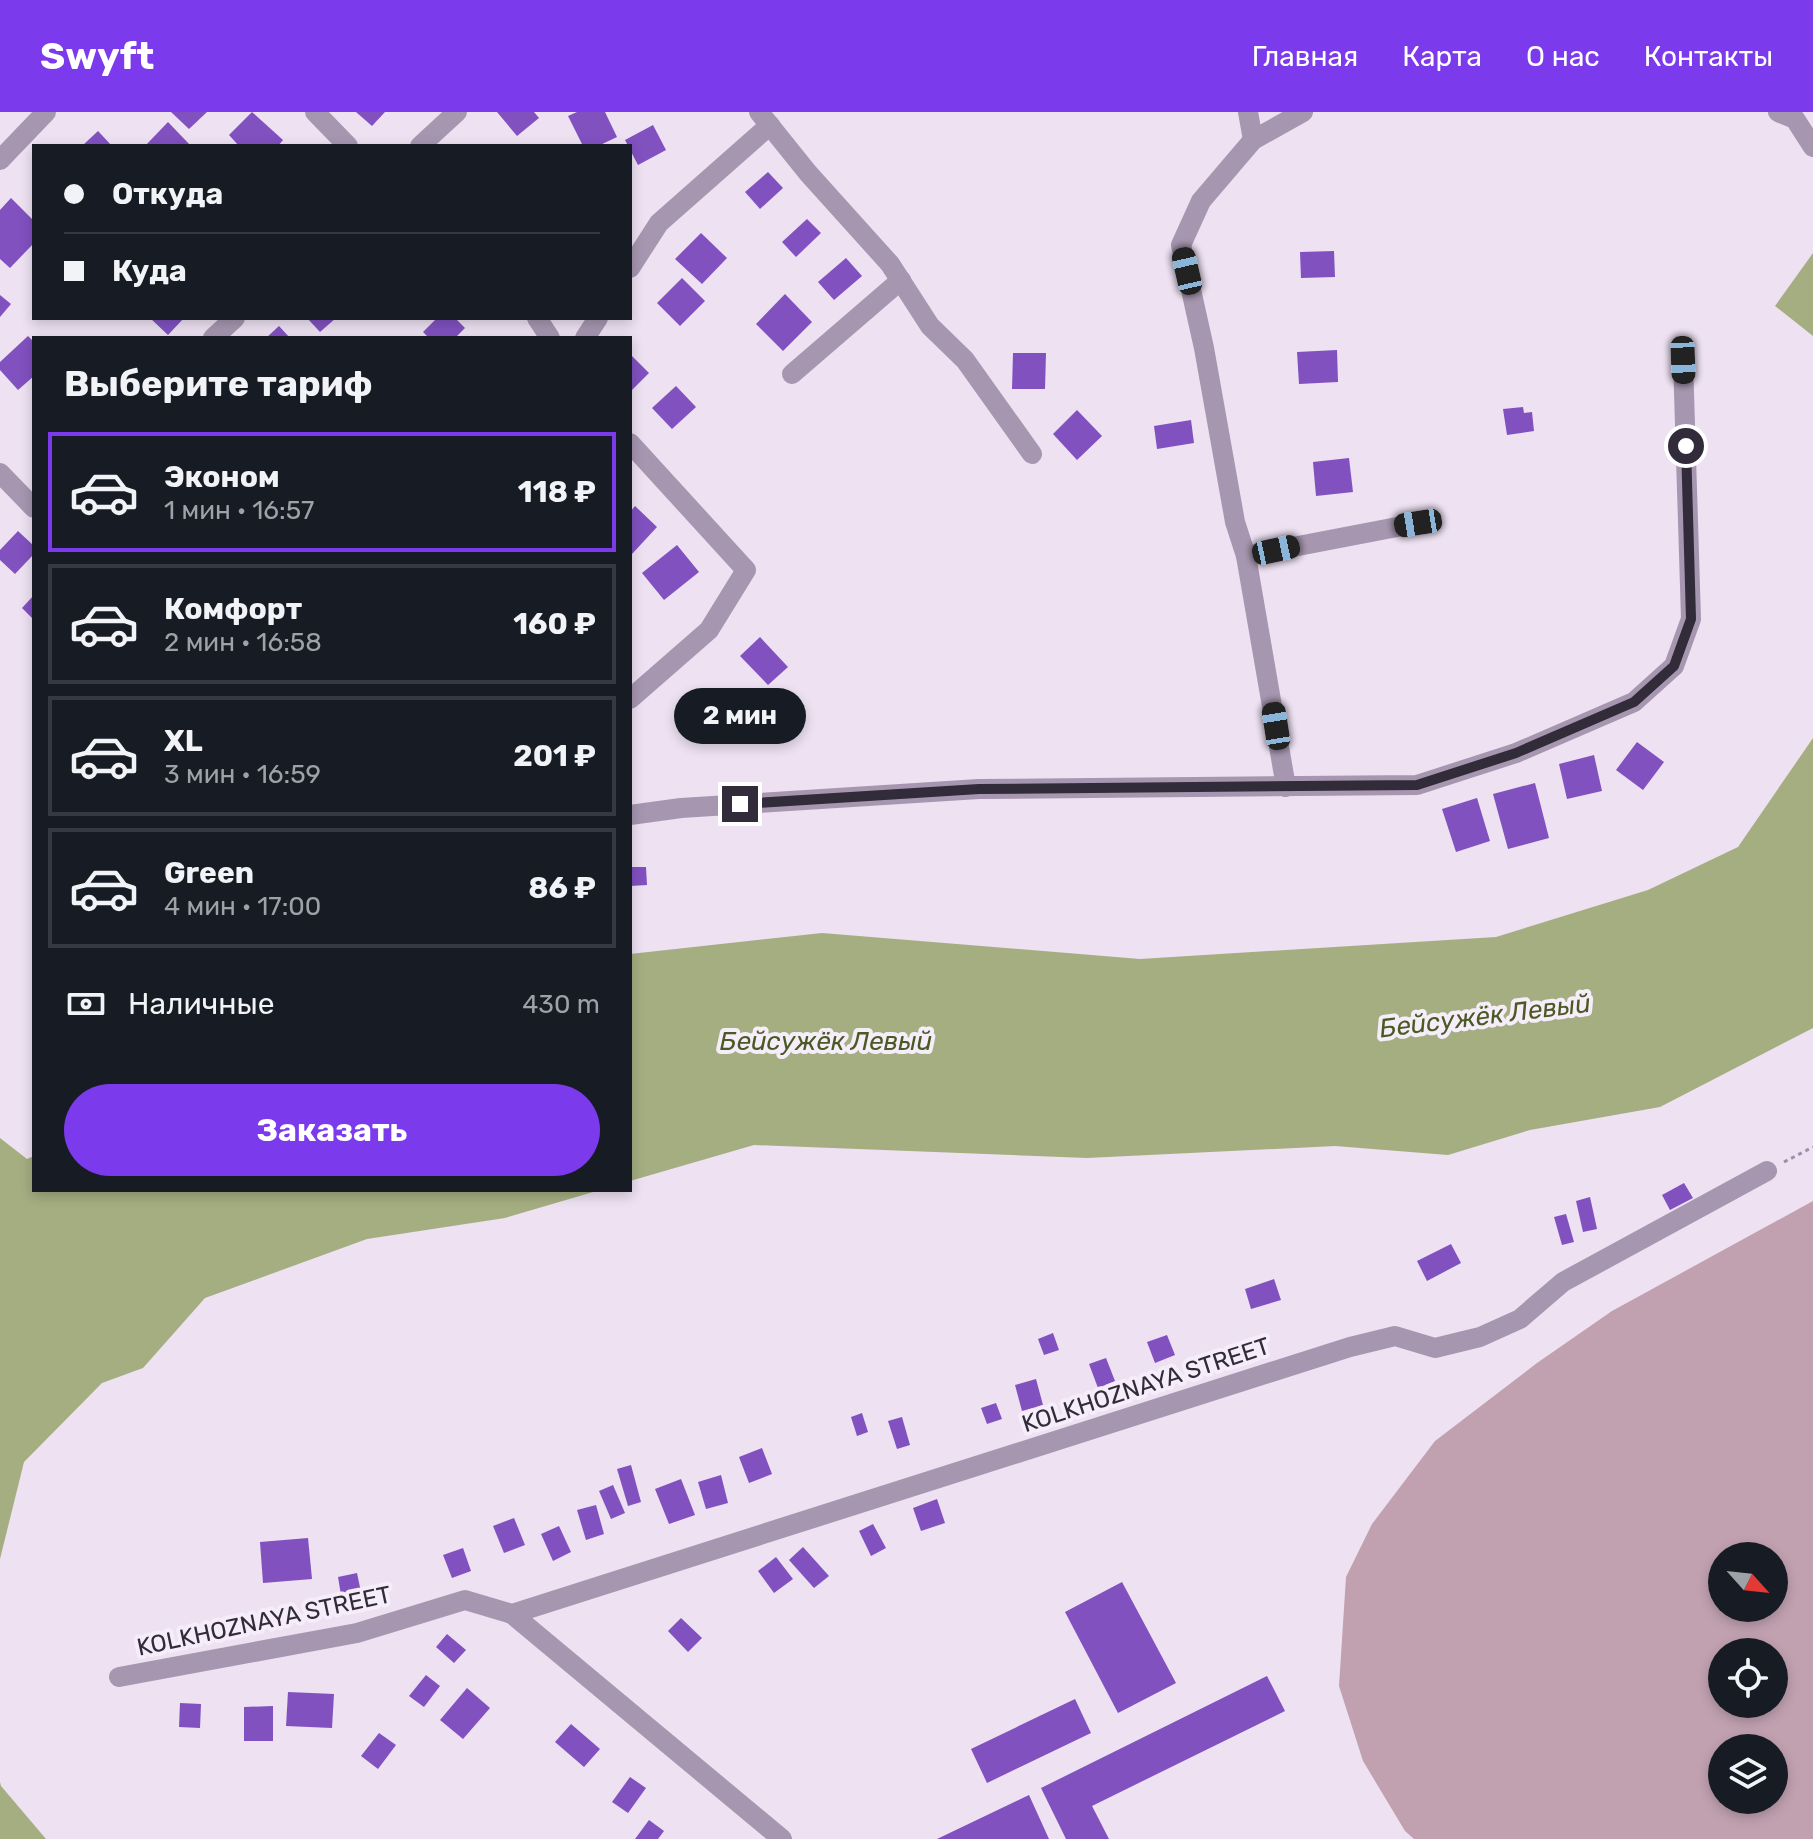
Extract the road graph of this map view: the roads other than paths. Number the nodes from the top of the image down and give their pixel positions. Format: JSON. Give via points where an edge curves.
{"nodes":[{"id":1,"x":46,"y":112,"type":"edge"},
{"id":2,"x":315,"y":112,"type":"edge"},
{"id":3,"x":457,"y":112,"type":"edge"},
{"id":4,"x":1248,"y":112,"type":"edge"},
{"id":5,"x":1303,"y":112,"type":"edge"},
{"id":6,"x":1778,"y":112,"type":"edge"},
{"id":7,"x":764,"y":119,"type":"edge"},
{"id":8,"x":1253,"y":140,"type":"junction"},
{"id":9,"x":346,"y":144,"type":"edge"},
{"id":10,"x":422,"y":144,"type":"edge"},
{"id":11,"x":5,"y":146,"type":"edge"},
{"id":12,"x":1813,"y":147,"type":"edge"},
{"id":13,"x":632,"y":265,"type":"edge"},
{"id":14,"x":901,"y":280,"type":"junction"},
{"id":15,"x":233,"y":320,"type":"edge"},
{"id":16,"x":215,"y":336,"type":"edge"},
{"id":17,"x":1683,"y":360,"type":"dead end"},
{"id":18,"x":792,"y":374,"type":"dead end"},
{"id":19,"x":632,"y":445,"type":"edge"},
{"id":20,"x":1032,"y":454,"type":"dead end"},
{"id":21,"x":0,"y":473,"type":"edge"},
{"id":22,"x":32,"y":504,"type":"edge"},
{"id":23,"x":1418,"y":523,"type":"dead end"},
{"id":24,"x":1246,"y":556,"type":"junction"},
{"id":25,"x":632,"y":697,"type":"edge"},
{"id":26,"x":1286,"y":787,"type":"junction"},
{"id":27,"x":632,"y":815,"type":"edge"},
{"id":28,"x":1767,"y":1171,"type":"road end"},
{"id":29,"x":512,"y":1614,"type":"junction"},
{"id":30,"x":119,"y":1677,"type":"dead end"},
{"id":31,"x":782,"y":1839,"type":"edge"}],
"edges":[{"from":1,"to":11,"type":"street"},
{"from":2,"to":9,"type":"street"},
{"from":3,"to":10,"type":"street"},
{"from":4,"to":8,"type":"street"},
{"from":5,"to":8,"type":"street"},
{"from":6,"to":12,"type":"street","via":[[1795,119]]},
{"from":7,"to":13,"type":"street","via":[[659,223]]},
{"from":7,"to":14,"type":"street"},
{"from":8,"to":24,"type":"street","via":[[1201,201],[1181,245]]},
{"from":14,"to":18,"type":"street"},
{"from":14,"to":20,"type":"street","via":[[930,326],[965,360]]},
{"from":15,"to":16,"type":"street"},
{"from":17,"to":26,"type":"street","via":[[1691,619],[1674,666],[1634,702],[1516,753],[1417,785]]},
{"from":19,"to":25,"type":"street","via":[[746,570],[709,630]]},
{"from":21,"to":22,"type":"street"},
{"from":23,"to":24,"type":"street"},
{"from":24,"to":26,"type":"street"},
{"from":26,"to":27,"type":"street","via":[[979,789]]},
{"from":28,"to":29,"type":"street","name":"KOLKHOZNAYA STREET","via":[[1563,1282],[1520,1319],[1480,1337],[1435,1348],[1395,1336],[1350,1347]]},
{"from":29,"to":30,"type":"street","name":"KOLKHOZNAYA STREET","via":[[465,1600],[357,1633]]},
{"from":29,"to":31,"type":"street","name":"KOLKHOZNAYA STREET"}]}
